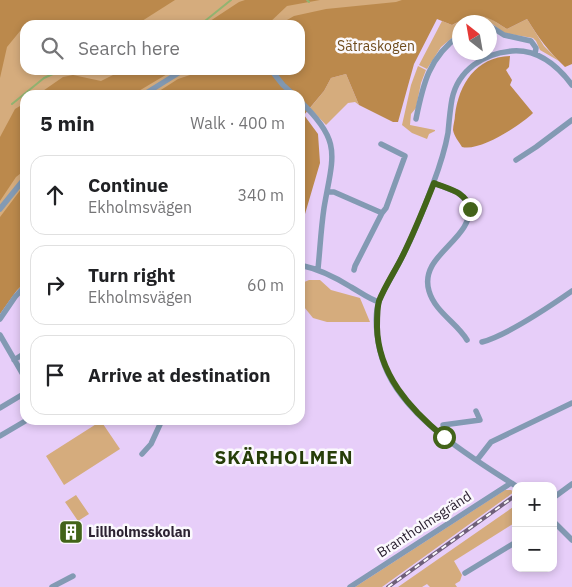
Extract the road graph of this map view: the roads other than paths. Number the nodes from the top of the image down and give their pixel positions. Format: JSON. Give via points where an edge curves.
{"nodes":[{"id":1,"x":497,"y":30,"type":"edge"},
{"id":2,"x":452,"y":41,"type":"edge"},
{"id":3,"x":534,"y":54,"type":"junction"},
{"id":4,"x":175,"y":75,"type":"edge"},
{"id":5,"x":276,"y":75,"type":"edge"},
{"id":6,"x":572,"y":84,"type":"edge"},
{"id":7,"x":151,"y":90,"type":"edge"},
{"id":8,"x":288,"y":90,"type":"edge"},
{"id":9,"x":305,"y":106,"type":"edge"},
{"id":10,"x":416,"y":119,"type":"dead end"},
{"id":11,"x":572,"y":120,"type":"edge"},
{"id":12,"x":381,"y":144,"type":"dead end"},
{"id":13,"x":516,"y":160,"type":"dead end"},
{"id":14,"x":434,"y":183,"type":"junction"},
{"id":15,"x":20,"y":184,"type":"edge"},
{"id":16,"x":327,"y":192,"type":"junction"},
{"id":17,"x":0,"y":209,"type":"edge"},
{"id":18,"x":382,"y":213,"type":"junction"},
{"id":19,"x":305,"y":266,"type":"edge"},
{"id":20,"x":318,"y":269,"type":"junction"},
{"id":21,"x":354,"y":270,"type":"dead end"},
{"id":22,"x":572,"y":291,"type":"edge"},
{"id":23,"x":20,"y":292,"type":"edge"},
{"id":24,"x":379,"y":302,"type":"junction"},
{"id":25,"x":0,"y":319,"type":"edge"},
{"id":26,"x":0,"y":335,"type":"edge"},
{"id":27,"x":467,"y":340,"type":"dead end"},
{"id":28,"x":482,"y":342,"type":"dead end"},
{"id":29,"x":20,"y":356,"type":"edge"},
{"id":30,"x":14,"y":360,"type":"junction"},
{"id":31,"x":20,"y":370,"type":"edge"},
{"id":32,"x":20,"y":396,"type":"edge"},
{"id":33,"x":572,"y":403,"type":"edge"},
{"id":34,"x":0,"y":408,"type":"edge"},
{"id":35,"x":476,"y":411,"type":"dead end"},
{"id":36,"x":20,"y":424,"type":"edge"},
{"id":37,"x":160,"y":425,"type":"edge"},
{"id":38,"x":444,"y":425,"type":"dead end"},
{"id":39,"x":0,"y":436,"type":"edge"},
{"id":40,"x":142,"y":454,"type":"dead end"},
{"id":41,"x":477,"y":460,"type":"junction"},
{"id":42,"x":512,"y":483,"type":"edge"},
{"id":43,"x":572,"y":484,"type":"edge"},
{"id":44,"x":512,"y":485,"type":"edge"},
{"id":45,"x":557,"y":495,"type":"edge"},
{"id":46,"x":557,"y":525,"type":"edge"},
{"id":47,"x":572,"y":540,"type":"edge"},
{"id":48,"x":512,"y":544,"type":"edge"},
{"id":49,"x":465,"y":572,"type":"dead end"},
{"id":50,"x":73,"y":576,"type":"dead end"},
{"id":51,"x":52,"y":587,"type":"edge"},
{"id":52,"x":350,"y":587,"type":"edge"}],
"edges":[{"from":1,"to":3,"type":"street","via":[[531,41],[536,48]]},
{"from":2,"to":10,"type":"street","via":[[438,54],[426,76]]},
{"from":3,"to":6,"type":"street","via":[[557,67]]},
{"from":3,"to":14,"type":"street","via":[[518,51],[492,54],[471,67],[461,78],[452,99],[447,135]]},
{"from":4,"to":7,"type":"street"},
{"from":5,"to":8,"type":"street"},
{"from":9,"to":16,"type":"street","via":[[325,130],[332,148]]},
{"from":11,"to":13,"type":"street"},
{"from":12,"to":18,"type":"street","via":[[405,156]]},
{"from":14,"to":24,"type":"street"},
{"from":14,"to":27,"type":"street","via":[[460,193],[469,204],[468,220],[430,268],[428,282],[429,292],[439,308]]},
{"from":15,"to":17,"type":"street"},
{"from":16,"to":18,"type":"street"},
{"from":16,"to":20,"type":"street"},
{"from":18,"to":21,"type":"street"},
{"from":19,"to":20,"type":"street"},
{"from":20,"to":24,"type":"street"},
{"from":22,"to":28,"type":"street","via":[[528,319]]},
{"from":23,"to":25,"type":"street"},
{"from":24,"to":41,"type":"street","via":[[379,347],[393,382],[434,429]]},
{"from":26,"to":30,"type":"street"},
{"from":29,"to":30,"type":"street"},
{"from":30,"to":31,"type":"street"},
{"from":32,"to":34,"type":"street"},
{"from":33,"to":41,"type":"street","via":[[491,442]]},
{"from":35,"to":38,"type":"street","via":[[480,420]]},
{"from":36,"to":39,"type":"street"},
{"from":37,"to":40,"type":"street"},
{"from":41,"to":42,"type":"street"},
{"from":43,"to":45,"type":"street"},
{"from":44,"to":52,"type":"street","name":"Brantholmsgränd"},
{"from":46,"to":47,"type":"street"},
{"from":48,"to":49,"type":"street"},
{"from":50,"to":51,"type":"street"}]}
